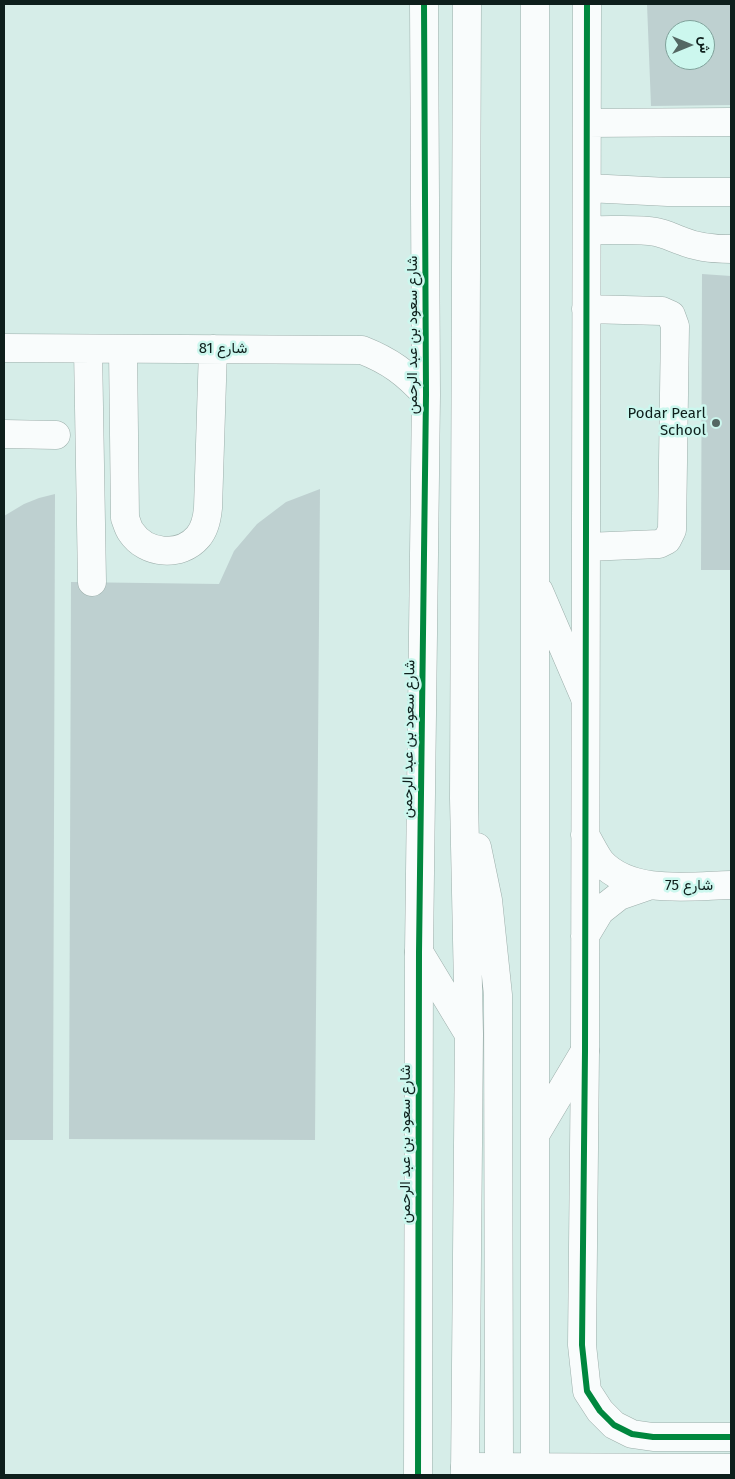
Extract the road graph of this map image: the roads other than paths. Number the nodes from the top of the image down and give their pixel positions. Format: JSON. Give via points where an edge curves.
{"nodes":[{"id":1,"x":424,"y":4,"type":"edge"},
{"id":2,"x":466,"y":4,"type":"edge"},
{"id":3,"x":524,"y":4,"type":"edge"},
{"id":4,"x":535,"y":4,"type":"edge"},
{"id":5,"x":587,"y":4,"type":"edge"},
{"id":6,"x":535,"y":90,"type":"junction"},
{"id":7,"x":731,"y":122,"type":"edge"},
{"id":8,"x":587,"y":123,"type":"junction"},
{"id":9,"x":587,"y":188,"type":"junction"},
{"id":10,"x":668,"y":192,"type":"junction"},
{"id":11,"x":731,"y":192,"type":"edge"},
{"id":12,"x":587,"y":230,"type":"junction"},
{"id":13,"x":669,"y":235,"type":"junction"},
{"id":14,"x":731,"y":250,"type":"edge"},
{"id":15,"x":586,"y":309,"type":"junction"},
{"id":16,"x":4,"y":348,"type":"edge"},
{"id":17,"x":105,"y":349,"type":"junction"},
{"id":18,"x":213,"y":349,"type":"junction"},
{"id":19,"x":426,"y":395,"type":"junction"},
{"id":20,"x":4,"y":434,"type":"edge"},
{"id":21,"x":56,"y":435,"type":"dead end"},
{"id":22,"x":586,"y":547,"type":"junction"},
{"id":23,"x":535,"y":581,"type":"junction"},
{"id":24,"x":98,"y":582,"type":"dead end"},
{"id":25,"x":585,"y":698,"type":"junction"},
{"id":26,"x":464,"y":798,"type":"junction"},
{"id":27,"x":585,"y":835,"type":"junction"},
{"id":28,"x":648,"y":886,"type":"junction"},
{"id":29,"x":731,"y":886,"type":"edge"},
{"id":30,"x":585,"y":936,"type":"junction"},
{"id":31,"x":419,"y":952,"type":"junction"},
{"id":32,"x":469,"y":1034,"type":"junction"},
{"id":33,"x":585,"y":1052,"type":"junction"},
{"id":34,"x":534,"y":1136,"type":"junction"},
{"id":35,"x":731,"y":1437,"type":"edge"},
{"id":36,"x":731,"y":1468,"type":"edge"},
{"id":37,"x":534,"y":1471,"type":"edge"},
{"id":38,"x":482,"y":1472,"type":"edge"},
{"id":39,"x":418,"y":1475,"type":"edge"}],
"edges":[{"from":1,"to":19,"type":"main road","name":"شارع سعود بن عبد الرحمن"},
{"from":2,"to":26,"type":"main road"},
{"from":3,"to":6,"type":"main road"},
{"from":4,"to":6,"type":"main road"},
{"from":5,"to":8,"type":"main road"},
{"from":6,"to":23,"type":"main road"},
{"from":7,"to":8,"type":"main road"},
{"from":8,"to":9,"type":"main road"},
{"from":9,"to":10,"type":"main road"},
{"from":9,"to":12,"type":"main road"},
{"from":10,"to":11,"type":"main road"},
{"from":10,"to":13,"type":"main road"},
{"from":12,"to":13,"type":"main road","via":[[654,231]]},
{"from":12,"to":15,"type":"main road"},
{"from":13,"to":14,"type":"main road","via":[[697,246]]},
{"from":15,"to":22,"type":"main road"},
{"from":15,"to":22,"type":"main road","via":[[662,311],[671,315],[675,326],[672,530],[668,540],[659,544]]},
{"from":16,"to":17,"type":"main road","name":"شارع 81"},
{"from":17,"to":18,"type":"main road","name":"شارع 81"},
{"from":17,"to":18,"type":"main road","via":[[125,518],[131,532],[142,544],[156,550],[171,551],[186,547],[206,524]]},
{"from":17,"to":24,"type":"main road"},
{"from":18,"to":19,"type":"main road","name":"شارع 81","via":[[362,350],[397,367]]},
{"from":19,"to":31,"type":"main road","name":"شارع سعود بن عبد الرحمن"},
{"from":20,"to":21,"type":"main road"},
{"from":22,"to":25,"type":"main road"},
{"from":23,"to":25,"type":"main road"},
{"from":23,"to":34,"type":"main road"},
{"from":25,"to":27,"type":"main road"},
{"from":26,"to":32,"type":"main road"},
{"from":26,"to":38,"type":"main road","via":[[488,900],[498,995]]},
{"from":27,"to":28,"type":"main road","name":"شارع 75","via":[[601,861],[618,877]]},
{"from":27,"to":30,"type":"main road"},
{"from":28,"to":29,"type":"main road","name":"شارع 75"},
{"from":28,"to":30,"type":"main road","name":"شارع 75","via":[[619,896],[600,911]]},
{"from":30,"to":33,"type":"main road"},
{"from":31,"to":32,"type":"main road"},
{"from":31,"to":39,"type":"main road","name":"شارع سعود بن عبد الرحمن"},
{"from":32,"to":38,"type":"main road"},
{"from":33,"to":34,"type":"main road"},
{"from":33,"to":35,"type":"main road","via":[[582,1345],[587,1391],[614,1425],[632,1434]]},
{"from":34,"to":37,"type":"main road"},
{"from":36,"to":37,"type":"main road"},
{"from":37,"to":38,"type":"main road"}]}
